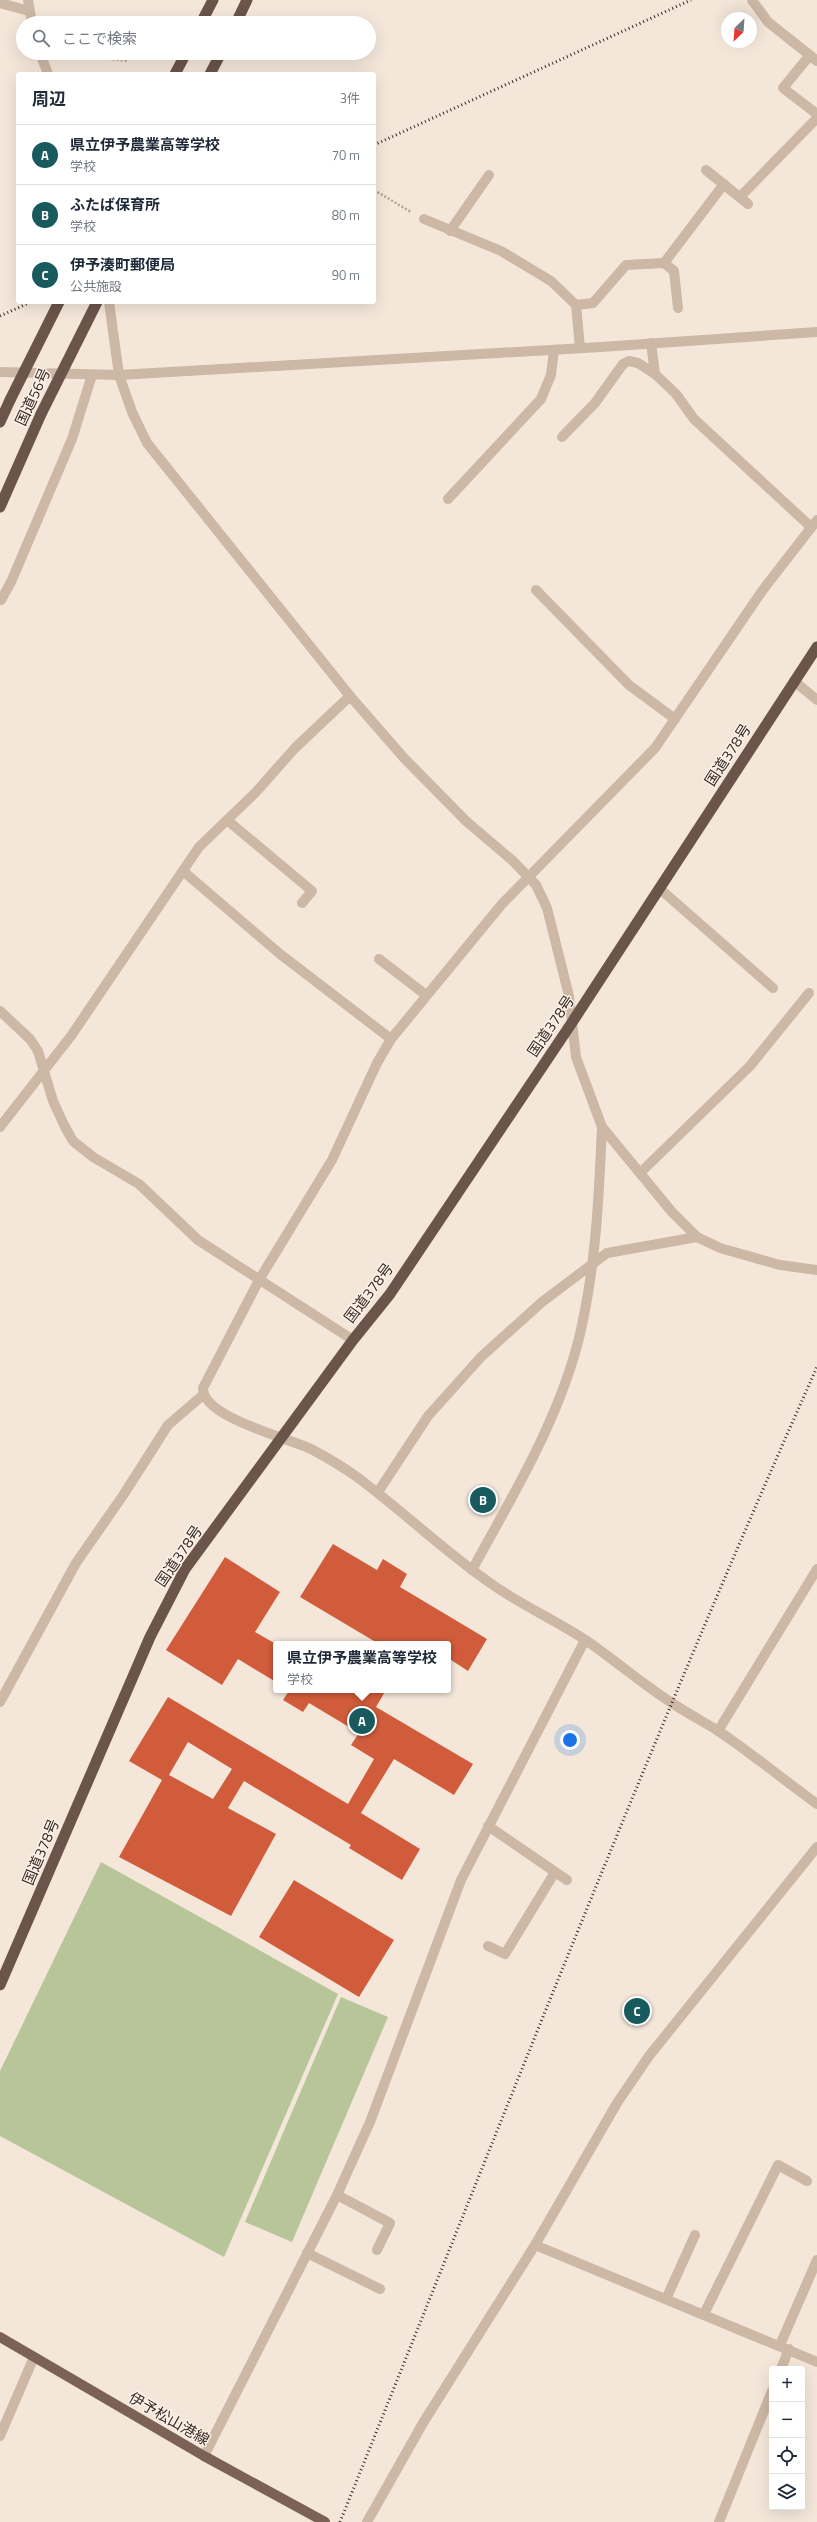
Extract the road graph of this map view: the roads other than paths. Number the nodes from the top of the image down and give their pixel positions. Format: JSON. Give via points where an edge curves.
{"nodes":[{"id":1,"x":28,"y":0,"type":"edge"},
{"id":2,"x":213,"y":0,"type":"edge"},
{"id":3,"x":247,"y":0,"type":"edge"},
{"id":4,"x":752,"y":0,"type":"edge"},
{"id":5,"x":0,"y":4,"type":"edge"},
{"id":6,"x":29,"y":11,"type":"junction"},
{"id":7,"x":30,"y":16,"type":"edge"},
{"id":8,"x":205,"y":16,"type":"edge"},
{"id":9,"x":239,"y":16,"type":"edge"},
{"id":10,"x":813,"y":58,"type":"edge"},
{"id":11,"x":43,"y":60,"type":"edge"},
{"id":12,"x":182,"y":60,"type":"edge"},
{"id":13,"x":217,"y":60,"type":"edge"},
{"id":14,"x":47,"y":72,"type":"edge"},
{"id":15,"x":176,"y":72,"type":"edge"},
{"id":16,"x":211,"y":72,"type":"edge"},
{"id":17,"x":817,"y":114,"type":"edge"},
{"id":18,"x":817,"y":118,"type":"edge"},
{"id":19,"x":706,"y":170,"type":"dead end"},
{"id":20,"x":489,"y":175,"type":"dead end"},
{"id":21,"x":724,"y":184,"type":"junction"},
{"id":22,"x":424,"y":219,"type":"road end"},
{"id":23,"x":450,"y":231,"type":"junction"},
{"id":24,"x":664,"y":263,"type":"junction"},
{"id":25,"x":58,"y":304,"type":"edge"},
{"id":26,"x":95,"y":304,"type":"edge"},
{"id":27,"x":109,"y":304,"type":"edge"},
{"id":28,"x":576,"y":305,"type":"junction"},
{"id":29,"x":678,"y":308,"type":"dead end"},
{"id":30,"x":817,"y":332,"type":"edge"},
{"id":31,"x":651,"y":343,"type":"junction"},
{"id":32,"x":580,"y":348,"type":"junction"},
{"id":33,"x":554,"y":350,"type":"junction"},
{"id":34,"x":0,"y":372,"type":"edge"},
{"id":35,"x":655,"y":374,"type":"junction"},
{"id":36,"x":92,"y":375,"type":"junction"},
{"id":37,"x":119,"y":375,"type":"junction"},
{"id":38,"x":0,"y":422,"type":"edge"},
{"id":39,"x":562,"y":437,"type":"dead end"},
{"id":40,"x":448,"y":499,"type":"dead end"},
{"id":41,"x":0,"y":507,"type":"edge"},
{"id":42,"x":814,"y":523,"type":"edge"},
{"id":43,"x":536,"y":590,"type":"dead end"},
{"id":44,"x":0,"y":601,"type":"edge"},
{"id":45,"x":817,"y":647,"type":"edge"},
{"id":46,"x":794,"y":682,"type":"junction"},
{"id":47,"x":350,"y":696,"type":"junction"},
{"id":48,"x":817,"y":700,"type":"edge"},
{"id":49,"x":675,"y":719,"type":"junction"},
{"id":50,"x":227,"y":820,"type":"junction"},
{"id":51,"x":183,"y":871,"type":"junction"},
{"id":52,"x":528,"y":876,"type":"junction"},
{"id":53,"x":659,"y":888,"type":"junction"},
{"id":54,"x":302,"y":903,"type":"dead end"},
{"id":55,"x":379,"y":959,"type":"dead end"},
{"id":56,"x":773,"y":988,"type":"dead end"},
{"id":57,"x":809,"y":993,"type":"dead end"},
{"id":58,"x":426,"y":994,"type":"junction"},
{"id":59,"x":0,"y":1011,"type":"edge"},
{"id":60,"x":571,"y":1024,"type":"junction"},
{"id":61,"x":391,"y":1039,"type":"junction"},
{"id":62,"x":43,"y":1070,"type":"junction"},
{"id":63,"x":0,"y":1127,"type":"edge"},
{"id":64,"x":602,"y":1127,"type":"junction"},
{"id":65,"x":640,"y":1173,"type":"junction"},
{"id":66,"x":697,"y":1237,"type":"junction"},
{"id":67,"x":592,"y":1263,"type":"junction"},
{"id":68,"x":817,"y":1270,"type":"edge"},
{"id":69,"x":259,"y":1280,"type":"junction"},
{"id":70,"x":353,"y":1340,"type":"junction"},
{"id":71,"x":202,"y":1395,"type":"junction"},
{"id":72,"x":283,"y":1438,"type":"junction"},
{"id":73,"x":378,"y":1492,"type":"junction"},
{"id":74,"x":817,"y":1569,"type":"edge"},
{"id":75,"x":472,"y":1570,"type":"junction"},
{"id":76,"x":585,"y":1640,"type":"junction"},
{"id":77,"x":0,"y":1702,"type":"edge"},
{"id":78,"x":718,"y":1731,"type":"junction"},
{"id":79,"x":817,"y":1804,"type":"edge"},
{"id":80,"x":488,"y":1826,"type":"junction"},
{"id":81,"x":817,"y":1847,"type":"edge"},
{"id":82,"x":555,"y":1872,"type":"junction"},
{"id":83,"x":567,"y":1880,"type":"dead end"},
{"id":84,"x":488,"y":1946,"type":"dead end"},
{"id":85,"x":0,"y":1985,"type":"edge"},
{"id":86,"x":807,"y":2181,"type":"dead end"},
{"id":87,"x":337,"y":2195,"type":"junction"},
{"id":88,"x":695,"y":2235,"type":"dead end"},
{"id":89,"x":535,"y":2245,"type":"junction"},
{"id":90,"x":377,"y":2250,"type":"dead end"},
{"id":91,"x":307,"y":2253,"type":"junction"},
{"id":92,"x":817,"y":2260,"type":"edge"},
{"id":93,"x":380,"y":2289,"type":"dead end"},
{"id":94,"x":666,"y":2298,"type":"junction"},
{"id":95,"x":704,"y":2314,"type":"junction"},
{"id":96,"x":0,"y":2337,"type":"edge"},
{"id":97,"x":784,"y":2347,"type":"junction"},
{"id":98,"x":34,"y":2357,"type":"junction"},
{"id":99,"x":817,"y":2362,"type":"edge"},
{"id":100,"x":781,"y":2366,"type":"edge"},
{"id":101,"x":769,"y":2399,"type":"edge"},
{"id":102,"x":0,"y":2436,"type":"edge"},
{"id":103,"x":204,"y":2456,"type":"junction"},
{"id":104,"x":325,"y":2522,"type":"edge"},
{"id":105,"x":367,"y":2522,"type":"edge"},
{"id":106,"x":720,"y":2522,"type":"edge"}],
"edges":[{"from":1,"to":6,"type":"street"},
{"from":2,"to":8,"type":"highway"},
{"from":3,"to":9,"type":"highway"},
{"from":4,"to":10,"type":"street","via":[[768,22]]},
{"from":5,"to":6,"type":"street"},
{"from":6,"to":7,"type":"street"},
{"from":10,"to":17,"type":"street","via":[[783,88]]},
{"from":11,"to":14,"type":"street"},
{"from":12,"to":15,"type":"highway"},
{"from":13,"to":16,"type":"highway"},
{"from":18,"to":21,"type":"street","via":[[744,201]]},
{"from":19,"to":21,"type":"street"},
{"from":20,"to":23,"type":"street"},
{"from":21,"to":24,"type":"street"},
{"from":22,"to":23,"type":"street"},
{"from":23,"to":28,"type":"street","via":[[501,251],[530,266],[551,281]]},
{"from":24,"to":28,"type":"street","via":[[626,265],[593,303]]},
{"from":24,"to":29,"type":"street","via":[[674,271]]},
{"from":25,"to":38,"type":"highway","name":"国道56号","bridge":true},
{"from":26,"to":41,"type":"highway","name":"国道56号","bridge":true,"via":[[41,414]]},
{"from":27,"to":37,"type":"street"},
{"from":28,"to":32,"type":"street"},
{"from":30,"to":31,"type":"street"},
{"from":31,"to":32,"type":"street"},
{"from":31,"to":35,"type":"street"},
{"from":32,"to":33,"type":"street"},
{"from":33,"to":37,"type":"street"},
{"from":33,"to":40,"type":"street","via":[[551,375],[541,399]]},
{"from":34,"to":36,"type":"street"},
{"from":35,"to":39,"type":"street","via":[[629,360],[623,364],[596,403]]},
{"from":35,"to":42,"type":"street","via":[[676,394],[694,419]]},
{"from":36,"to":37,"type":"street"},
{"from":36,"to":44,"type":"street","via":[[72,439],[14,575]]},
{"from":37,"to":47,"type":"street","via":[[132,412],[148,443]]},
{"from":42,"to":49,"type":"street","via":[[762,591]]},
{"from":43,"to":49,"type":"street","via":[[629,685]]},
{"from":45,"to":46,"type":"highway","name":"国道378号"},
{"from":46,"to":48,"type":"street"},
{"from":46,"to":53,"type":"highway","name":"国道378号"},
{"from":47,"to":50,"type":"street","via":[[295,748]]},
{"from":47,"to":52,"type":"street","via":[[404,758],[466,821]]},
{"from":49,"to":52,"type":"street","via":[[638,768]]},
{"from":50,"to":51,"type":"street","via":[[199,847]]},
{"from":50,"to":54,"type":"street","via":[[312,891]]},
{"from":51,"to":61,"type":"street","via":[[280,954]]},
{"from":51,"to":62,"type":"street","via":[[71,1036]]},
{"from":52,"to":58,"type":"street"},
{"from":52,"to":60,"type":"street","via":[[536,885],[547,908],[569,996]]},
{"from":53,"to":56,"type":"street"},
{"from":53,"to":60,"type":"highway","name":"国道378号"},
{"from":55,"to":58,"type":"street"},
{"from":57,"to":65,"type":"street","via":[[750,1066]]},
{"from":58,"to":61,"type":"street"},
{"from":59,"to":62,"type":"street","via":[[30,1039],[38,1051]]},
{"from":60,"to":64,"type":"street","via":[[576,1056]]},
{"from":60,"to":70,"type":"highway","name":"国道378号","via":[[390,1294]]},
{"from":61,"to":69,"type":"street","via":[[377,1062],[322,1178]]},
{"from":62,"to":63,"type":"street"},
{"from":62,"to":69,"type":"street","via":[[73,1141],[93,1157],[139,1184],[198,1240]]},
{"from":64,"to":65,"type":"street"},
{"from":64,"to":67,"type":"street","via":[[598,1217]]},
{"from":65,"to":66,"type":"street"},
{"from":66,"to":67,"type":"street","via":[[607,1253]]},
{"from":66,"to":68,"type":"street","via":[[720,1248],[780,1265]]},
{"from":67,"to":73,"type":"street","via":[[542,1302],[481,1357],[428,1416]]},
{"from":67,"to":75,"type":"street","via":[[579,1335],[559,1396],[531,1463]]},
{"from":69,"to":70,"type":"street"},
{"from":69,"to":71,"type":"street","via":[[203,1388]]},
{"from":70,"to":72,"type":"highway","name":"国道378号"},
{"from":71,"to":72,"type":"street","via":[[211,1405],[258,1430]]},
{"from":71,"to":77,"type":"street","via":[[168,1424],[76,1563]]},
{"from":72,"to":73,"type":"street","via":[[312,1449]]},
{"from":72,"to":85,"type":"highway","name":"国道378号","via":[[185,1569],[168,1600]]},
{"from":73,"to":75,"type":"street","via":[[439,1546]]},
{"from":74,"to":78,"type":"street"},
{"from":75,"to":76,"type":"street","via":[[518,1603]]},
{"from":76,"to":78,"type":"street","via":[[671,1703]]},
{"from":76,"to":80,"type":"street"},
{"from":78,"to":79,"type":"street"},
{"from":80,"to":82,"type":"street"},
{"from":80,"to":87,"type":"street","via":[[461,1880],[370,2122]]},
{"from":81,"to":89,"type":"street","via":[[649,2056],[617,2103]]},
{"from":82,"to":83,"type":"street"},
{"from":82,"to":84,"type":"street","via":[[505,1954]]},
{"from":86,"to":95,"type":"street","via":[[778,2165]]},
{"from":87,"to":90,"type":"street","via":[[390,2223]]},
{"from":87,"to":91,"type":"street"},
{"from":88,"to":94,"type":"street"},
{"from":89,"to":94,"type":"street"},
{"from":89,"to":105,"type":"street","via":[[423,2423]]},
{"from":91,"to":93,"type":"street"},
{"from":91,"to":103,"type":"street"},
{"from":92,"to":97,"type":"street"},
{"from":94,"to":95,"type":"street"},
{"from":95,"to":97,"type":"street"},
{"from":96,"to":98,"type":"main road","name":"伊予松山港線"},
{"from":97,"to":99,"type":"street"},
{"from":97,"to":100,"type":"street"},
{"from":98,"to":102,"type":"street"},
{"from":98,"to":103,"type":"main road","name":"伊予松山港線"},
{"from":101,"to":106,"type":"street"},
{"from":103,"to":104,"type":"main road","name":"伊予松山港線"}]}
